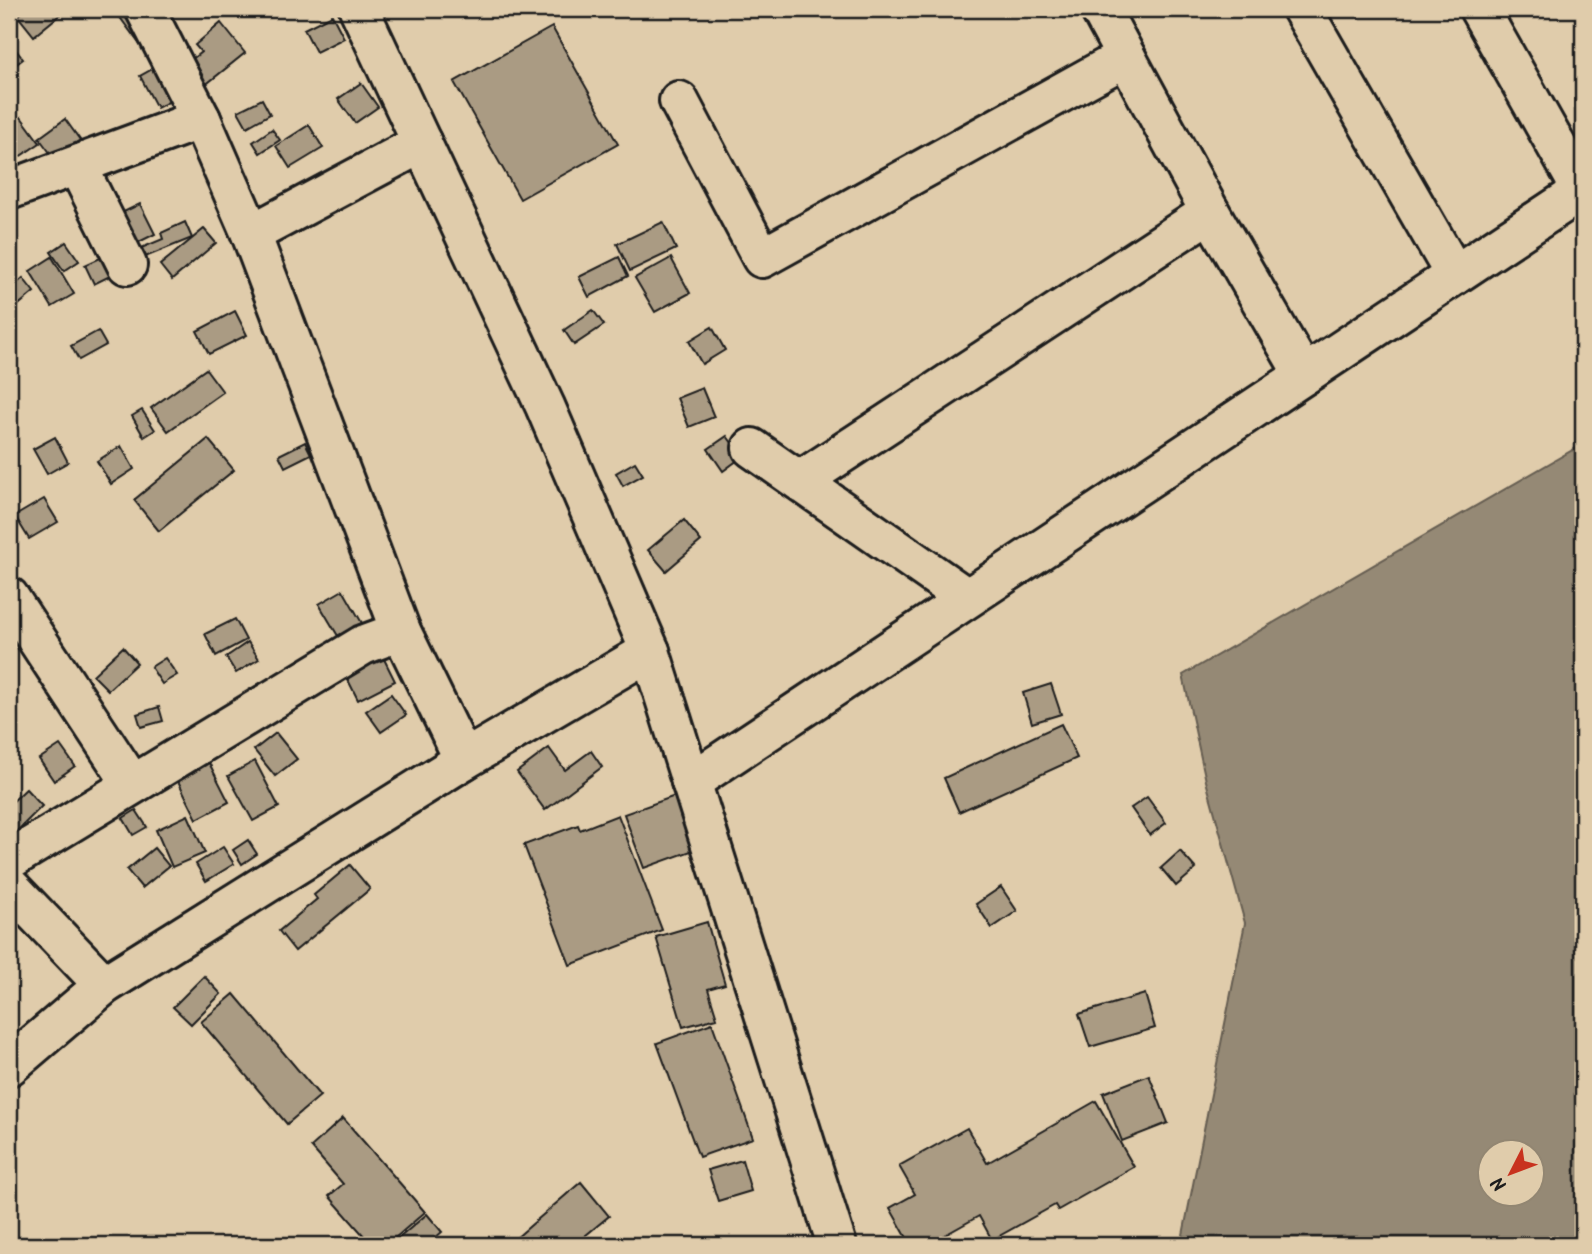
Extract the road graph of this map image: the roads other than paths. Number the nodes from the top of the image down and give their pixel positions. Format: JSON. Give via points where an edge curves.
{"nodes":[{"id":1,"x":145,"y":9,"type":"edge"},
{"id":2,"x":359,"y":9,"type":"edge"},
{"id":3,"x":1100,"y":9,"type":"edge"},
{"id":4,"x":1302,"y":9,"type":"edge"},
{"id":5,"x":1479,"y":9,"type":"edge"},
{"id":6,"x":1126,"y":57,"type":"junction"},
{"id":7,"x":679,"y":101,"type":"dead end"},
{"id":8,"x":201,"y":119,"type":"junction"},
{"id":9,"x":422,"y":144,"type":"junction"},
{"id":10,"x":78,"y":167,"type":"junction"},
{"id":11,"x":9,"y":190,"type":"edge"},
{"id":12,"x":1582,"y":191,"type":"edge"},
{"id":13,"x":1210,"y":212,"type":"junction"},
{"id":14,"x":251,"y":234,"type":"junction"},
{"id":15,"x":127,"y":265,"type":"dead end"},
{"id":16,"x":1455,"y":275,"type":"junction"},
{"id":17,"x":1304,"y":375,"type":"junction"},
{"id":18,"x":752,"y":448,"type":"dead end"},
{"id":19,"x":800,"y":481,"type":"junction"},
{"id":20,"x":9,"y":597,"type":"edge"},
{"id":21,"x":967,"y":598,"type":"junction"},
{"id":22,"x":401,"y":631,"type":"junction"},
{"id":23,"x":650,"y":651,"type":"junction"},
{"id":24,"x":464,"y":760,"type":"junction"},
{"id":25,"x":691,"y":782,"type":"junction"},
{"id":26,"x":132,"y":784,"type":"junction"},
{"id":27,"x":9,"y":860,"type":"edge"},
{"id":28,"x":9,"y":886,"type":"edge"},
{"id":29,"x":104,"y":985,"type":"junction"},
{"id":30,"x":9,"y":1066,"type":"edge"},
{"id":31,"x":837,"y":1245,"type":"edge"}],
"edges":[{"from":1,"to":8,"type":"street"},
{"from":2,"to":9,"type":"street"},
{"from":3,"to":6,"type":"street"},
{"from":4,"to":16,"type":"street"},
{"from":5,"to":12,"type":"street"},
{"from":6,"to":7,"type":"street","via":[[762,258]]},
{"from":6,"to":13,"type":"street"},
{"from":8,"to":10,"type":"street"},
{"from":8,"to":14,"type":"street"},
{"from":9,"to":14,"type":"street"},
{"from":9,"to":23,"type":"street","via":[[545,406]]},
{"from":10,"to":11,"type":"street"},
{"from":10,"to":15,"type":"street"},
{"from":12,"to":16,"type":"street"},
{"from":13,"to":17,"type":"street"},
{"from":13,"to":19,"type":"street"},
{"from":14,"to":22,"type":"street"},
{"from":16,"to":17,"type":"street"},
{"from":17,"to":21,"type":"street"},
{"from":18,"to":19,"type":"street"},
{"from":19,"to":21,"type":"street"},
{"from":20,"to":26,"type":"street"},
{"from":21,"to":25,"type":"street"},
{"from":22,"to":24,"type":"street"},
{"from":22,"to":26,"type":"street","via":[[363,645]]},
{"from":23,"to":24,"type":"street"},
{"from":23,"to":25,"type":"street"},
{"from":24,"to":29,"type":"street"},
{"from":25,"to":31,"type":"street"},
{"from":26,"to":27,"type":"street"},
{"from":28,"to":29,"type":"street"},
{"from":29,"to":30,"type":"street"}]}
